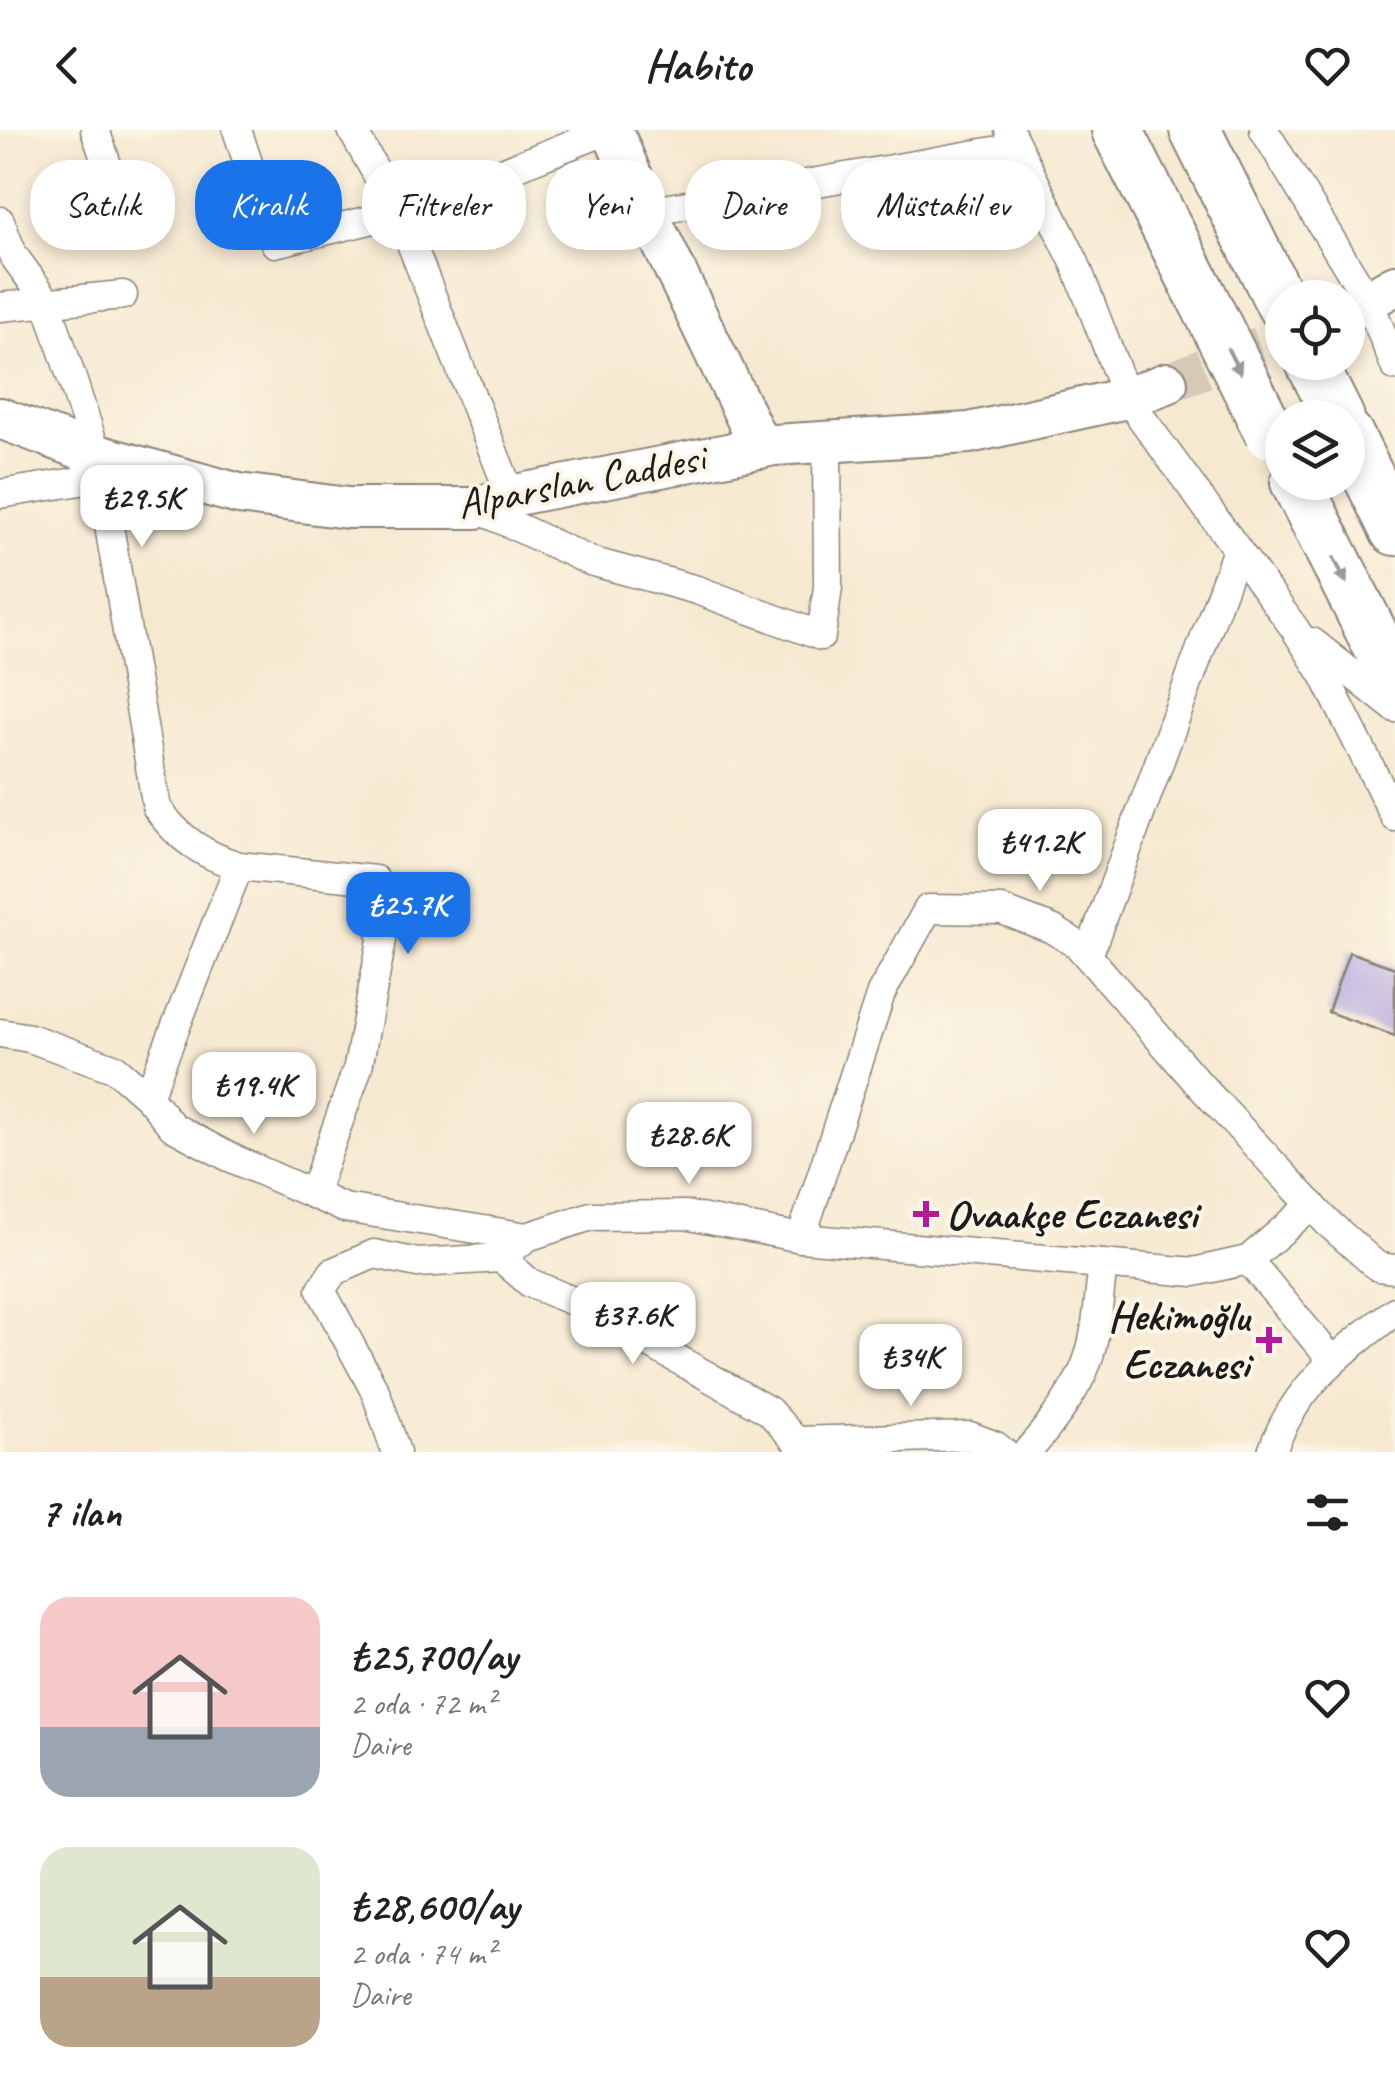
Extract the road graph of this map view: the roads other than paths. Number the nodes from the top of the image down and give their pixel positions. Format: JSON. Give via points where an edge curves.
{"nodes":[{"id":1,"x":95,"y":130,"type":"edge"},
{"id":2,"x":237,"y":130,"type":"edge"},
{"id":3,"x":352,"y":130,"type":"edge"},
{"id":4,"x":610,"y":130,"type":"edge"},
{"id":5,"x":1117,"y":130,"type":"edge"},
{"id":6,"x":1195,"y":130,"type":"edge"},
{"id":7,"x":1264,"y":130,"type":"edge"},
{"id":8,"x":1013,"y":138,"type":"edge"},
{"id":9,"x":105,"y":160,"type":"edge"},
{"id":10,"x":369,"y":160,"type":"edge"},
{"id":11,"x":623,"y":160,"type":"edge"},
{"id":12,"x":526,"y":163,"type":"edge"},
{"id":13,"x":665,"y":208,"type":"edge"},
{"id":14,"x":0,"y":220,"type":"edge"},
{"id":15,"x":362,"y":222,"type":"edge"},
{"id":16,"x":411,"y":250,"type":"edge"},
{"id":17,"x":665,"y":250,"type":"edge"},
{"id":18,"x":1270,"y":280,"type":"edge"},
{"id":19,"x":123,"y":295,"type":"dead end"},
{"id":20,"x":46,"y":300,"type":"junction"},
{"id":21,"x":1371,"y":300,"type":"edge"},
{"id":22,"x":0,"y":307,"type":"edge"},
{"id":23,"x":1395,"y":366,"type":"edge"},
{"id":24,"x":1167,"y":383,"type":"tunnel mouth"},
{"id":25,"x":1128,"y":398,"type":"junction"},
{"id":26,"x":0,"y":418,"type":"edge"},
{"id":27,"x":1265,"y":423,"type":"edge"},
{"id":28,"x":827,"y":442,"type":"junction"},
{"id":29,"x":761,"y":448,"type":"junction"},
{"id":30,"x":97,"y":455,"type":"junction"},
{"id":31,"x":1365,"y":470,"type":"edge"},
{"id":32,"x":0,"y":494,"type":"edge"},
{"id":33,"x":1305,"y":500,"type":"edge"},
{"id":34,"x":494,"y":502,"type":"junction"},
{"id":35,"x":1395,"y":530,"type":"edge"},
{"id":36,"x":1237,"y":550,"type":"junction"},
{"id":37,"x":1295,"y":629,"type":"junction"},
{"id":38,"x":1395,"y":679,"type":"edge"},
{"id":39,"x":1395,"y":708,"type":"edge"},
{"id":40,"x":1395,"y":817,"type":"edge"},
{"id":41,"x":239,"y":866,"type":"junction"},
{"id":42,"x":1088,"y":956,"type":"junction"},
{"id":43,"x":0,"y":1033,"type":"edge"},
{"id":44,"x":148,"y":1098,"type":"junction"},
{"id":45,"x":313,"y":1194,"type":"junction"},
{"id":46,"x":1312,"y":1205,"type":"junction"},
{"id":47,"x":527,"y":1238,"type":"junction"},
{"id":48,"x":801,"y":1238,"type":"junction"},
{"id":49,"x":501,"y":1258,"type":"junction"},
{"id":50,"x":1248,"y":1260,"type":"junction"},
{"id":51,"x":1103,"y":1264,"type":"junction"},
{"id":52,"x":1395,"y":1268,"type":"edge"},
{"id":53,"x":1395,"y":1311,"type":"edge"},
{"id":54,"x":1332,"y":1360,"type":"junction"},
{"id":55,"x":799,"y":1446,"type":"edge"},
{"id":56,"x":396,"y":1452,"type":"edge"},
{"id":57,"x":1003,"y":1452,"type":"edge"},
{"id":58,"x":1028,"y":1452,"type":"edge"},
{"id":59,"x":1272,"y":1452,"type":"edge"}],
"edges":[{"from":1,"to":9,"type":"street"},
{"from":2,"to":15,"type":"street","via":[[275,243]]},
{"from":3,"to":10,"type":"street"},
{"from":4,"to":11,"type":"street"},
{"from":4,"to":12,"type":"street"},
{"from":5,"to":27,"type":"highway","one_way":true,"bridge":true},
{"from":6,"to":18,"type":"highway"},
{"from":7,"to":21,"type":"street"},
{"from":8,"to":13,"type":"street"},
{"from":8,"to":25,"type":"street","via":[[1074,263]]},
{"from":14,"to":20,"type":"street","via":[[13,256]]},
{"from":16,"to":34,"type":"street"},
{"from":17,"to":29,"type":"street"},
{"from":19,"to":20,"type":"street"},
{"from":20,"to":22,"type":"street"},
{"from":20,"to":30,"type":"street"},
{"from":21,"to":23,"type":"street"},
{"from":24,"to":25,"type":"street","name":"Alparslan Caddesi"},
{"from":25,"to":28,"type":"street","name":"Alparslan Caddesi","via":[[968,432]]},
{"from":25,"to":36,"type":"street"},
{"from":26,"to":30,"type":"street","name":"Alparslan Caddesi"},
{"from":28,"to":29,"type":"street","name":"Alparslan Caddesi"},
{"from":28,"to":34,"type":"street","via":[[822,636],[590,560]]},
{"from":29,"to":34,"type":"street","name":"Alparslan Caddesi"},
{"from":30,"to":32,"type":"street","via":[[81,481]]},
{"from":30,"to":34,"type":"street","name":"Alparslan Caddesi","via":[[239,494],[348,508]]},
{"from":30,"to":41,"type":"street","via":[[157,808],[196,848]]},
{"from":31,"to":35,"type":"highway"},
{"from":33,"to":38,"type":"highway","one_way":true},
{"from":36,"to":37,"type":"street"},
{"from":36,"to":42,"type":"street"},
{"from":37,"to":39,"type":"street"},
{"from":37,"to":40,"type":"street"},
{"from":41,"to":44,"type":"street"},
{"from":41,"to":45,"type":"street","via":[[376,880],[382,940],[358,1067]]},
{"from":42,"to":46,"type":"street"},
{"from":42,"to":48,"type":"street","via":[[1052,929],[1002,910],[928,909],[881,993]]},
{"from":43,"to":44,"type":"street","via":[[116,1068]]},
{"from":44,"to":45,"type":"street","via":[[173,1127]]},
{"from":45,"to":47,"type":"street","via":[[344,1208]]},
{"from":46,"to":50,"type":"street"},
{"from":46,"to":52,"type":"street","via":[[1378,1267]]},
{"from":47,"to":48,"type":"street","via":[[592,1216],[685,1216]]},
{"from":47,"to":49,"type":"street"},
{"from":48,"to":51,"type":"street"},
{"from":49,"to":55,"type":"street","via":[[530,1284],[582,1305],[769,1411]]},
{"from":49,"to":56,"type":"street","via":[[418,1263],[374,1254],[333,1272],[320,1290],[376,1393]]},
{"from":50,"to":51,"type":"street","via":[[1194,1272]]},
{"from":50,"to":54,"type":"street"},
{"from":51,"to":58,"type":"street","via":[[1083,1372]]},
{"from":53,"to":54,"type":"street"},
{"from":54,"to":59,"type":"street","via":[[1284,1418]]},
{"from":55,"to":57,"type":"street","via":[[970,1436]]}]}
